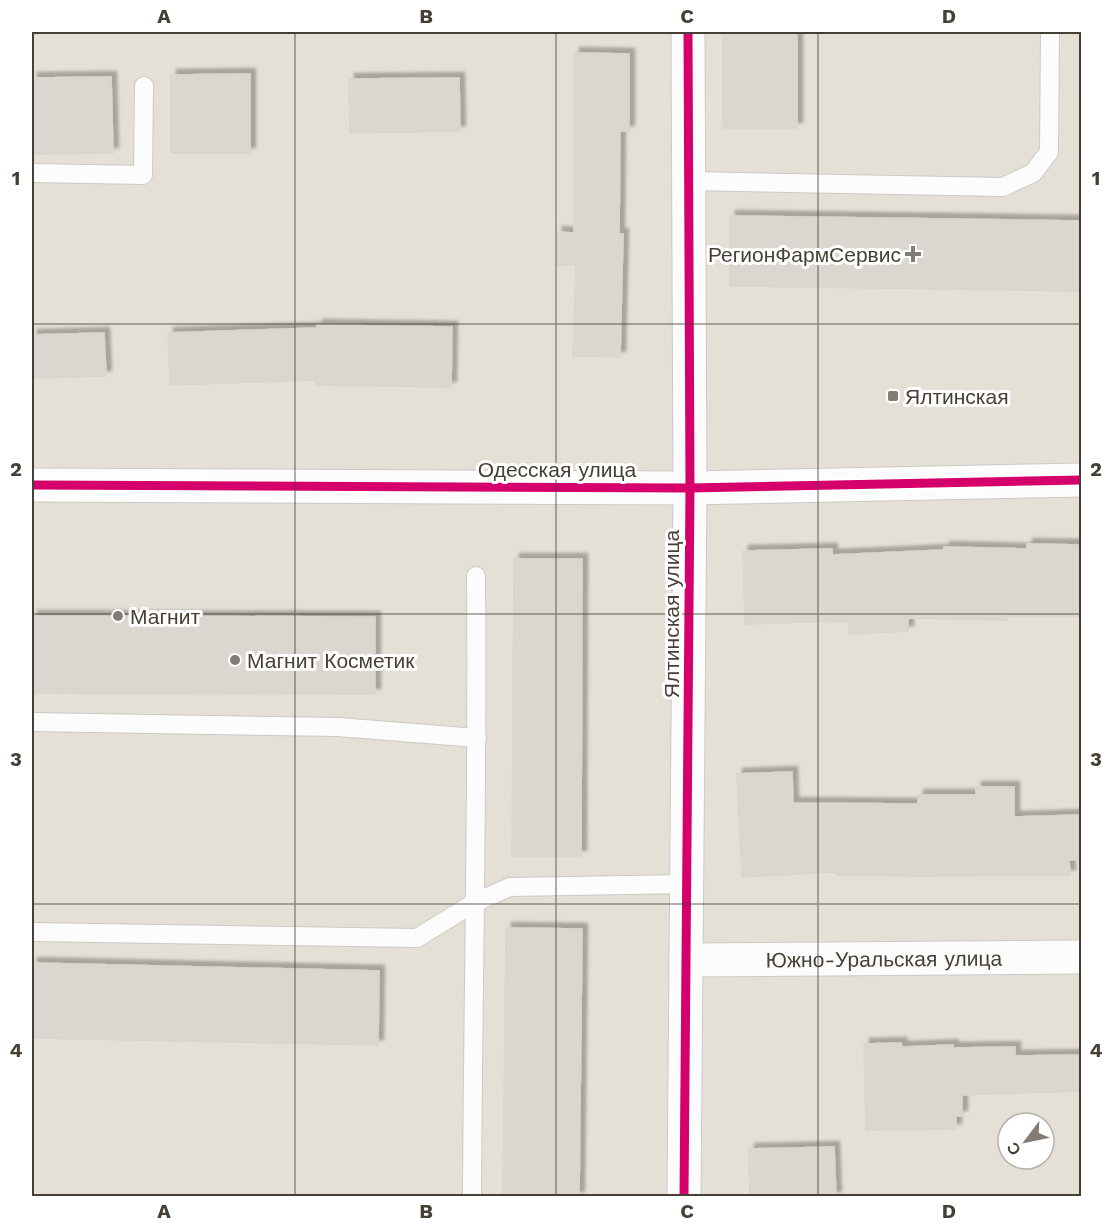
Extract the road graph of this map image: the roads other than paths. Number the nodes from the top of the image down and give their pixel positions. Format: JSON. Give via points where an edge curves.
{"nodes":[{"id":1,"x":688,"y":32,"type":"edge"},
{"id":2,"x":1050,"y":32,"type":"edge"},
{"id":3,"x":144,"y":86,"type":"dead end"},
{"id":4,"x":32,"y":173,"type":"edge"},
{"id":5,"x":690,"y":182,"type":"junction"},
{"id":6,"x":1082,"y":480,"type":"edge"},
{"id":7,"x":32,"y":485,"type":"edge"},
{"id":8,"x":690,"y":488,"type":"junction"},
{"id":9,"x":476,"y":576,"type":"dead end"},
{"id":10,"x":32,"y":722,"type":"edge"},
{"id":11,"x":477,"y":738,"type":"junction"},
{"id":12,"x":687,"y":884,"type":"junction"},
{"id":13,"x":474,"y":903,"type":"junction"},
{"id":14,"x":32,"y":932,"type":"edge"},
{"id":15,"x":1082,"y":957,"type":"edge"},
{"id":16,"x":686,"y":960,"type":"junction"},
{"id":17,"x":472,"y":1197,"type":"edge"},
{"id":18,"x":684,"y":1197,"type":"edge"}],
"edges":[{"from":1,"to":5,"type":"street","name":"Ялтинская улица"},
{"from":2,"to":5,"type":"lane","via":[[1049,152],[1034,173],[1003,187]]},
{"from":3,"to":4,"type":"lane","via":[[143,175]]},
{"from":5,"to":8,"type":"street","name":"Ялтинская улица"},
{"from":6,"to":8,"type":"street","name":"Одесская улица"},
{"from":7,"to":8,"type":"street","name":"Одесская улица"},
{"from":8,"to":12,"type":"street","name":"Ялтинская улица"},
{"from":9,"to":11,"type":"lane"},
{"from":10,"to":11,"type":"lane","via":[[338,728]]},
{"from":11,"to":13,"type":"lane"},
{"from":12,"to":13,"type":"lane","via":[[510,887]]},
{"from":12,"to":16,"type":"street","name":"Ялтинская улица"},
{"from":13,"to":14,"type":"lane","via":[[417,938]]},
{"from":13,"to":17,"type":"lane"},
{"from":15,"to":16,"type":"street","name":"Южно-Уральская улица"},
{"from":16,"to":18,"type":"street","name":"Ялтинская улица"}]}
